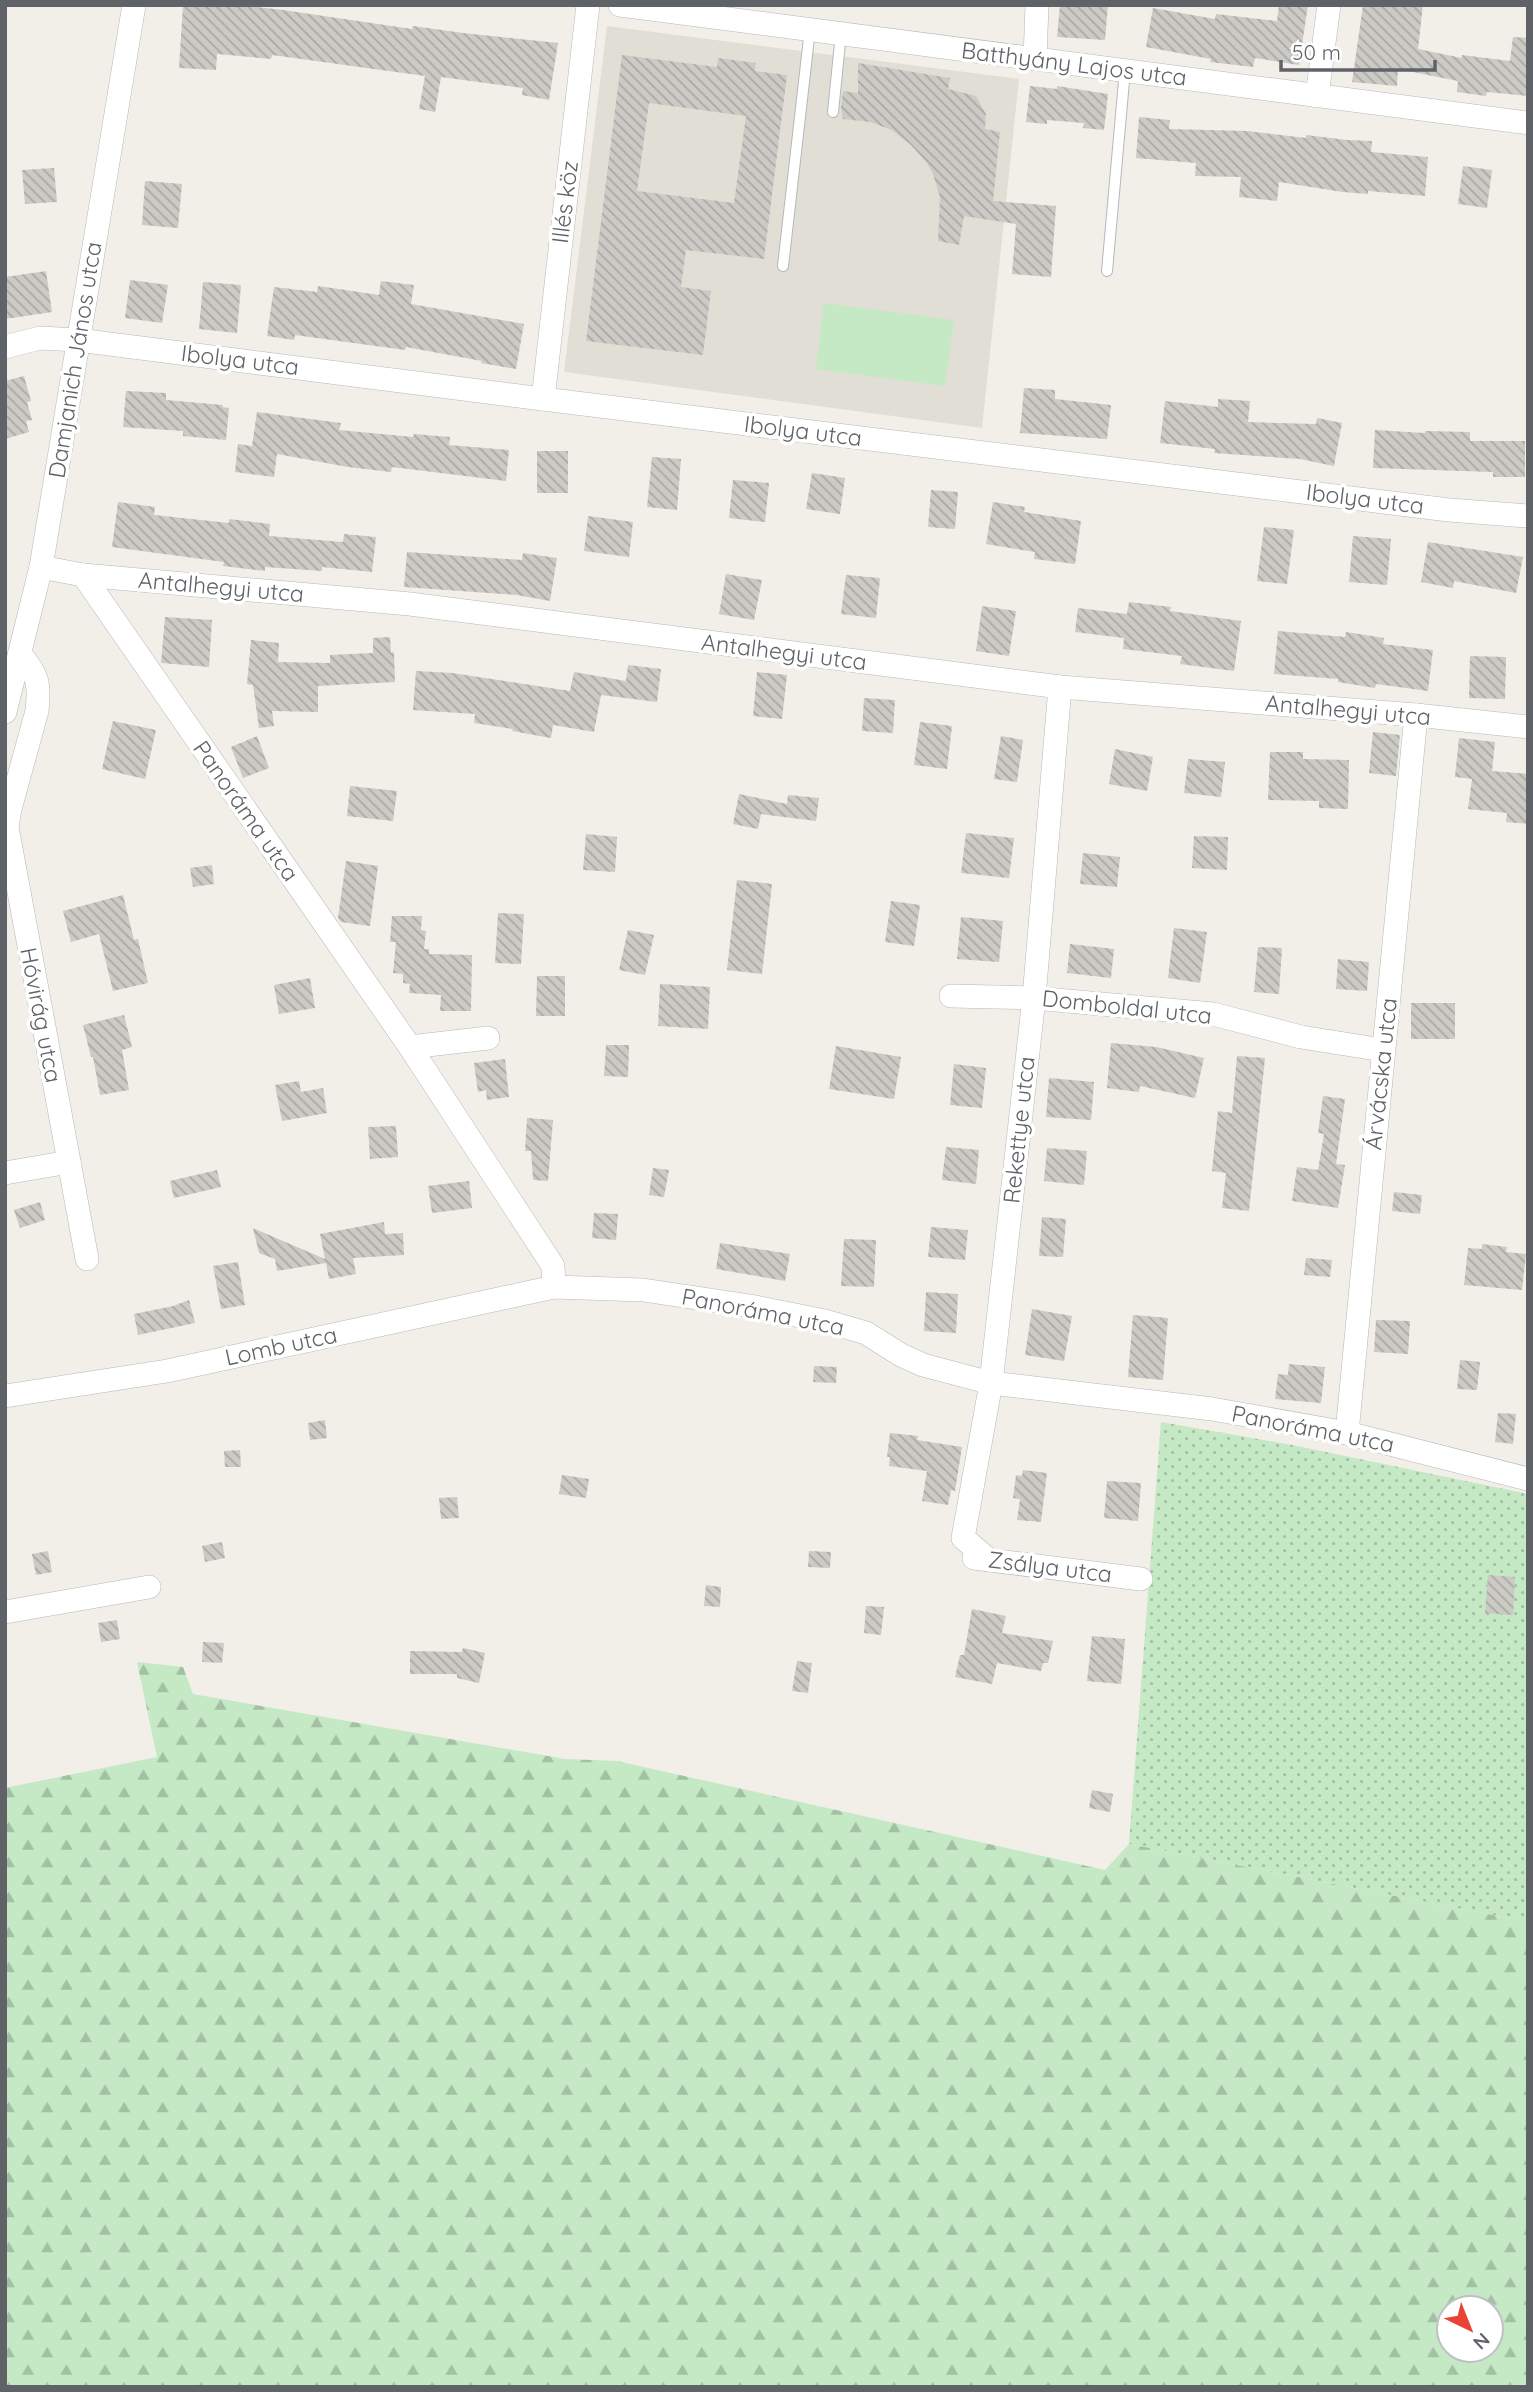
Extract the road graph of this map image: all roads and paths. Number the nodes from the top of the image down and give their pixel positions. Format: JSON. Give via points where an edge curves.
{"nodes":[{"id":1,"x":134,"y":5,"type":"edge"},
{"id":2,"x":588,"y":5,"type":"edge"},
{"id":3,"x":620,"y":5,"type":"edge"},
{"id":4,"x":1037,"y":5,"type":"edge"},
{"id":5,"x":1329,"y":5,"type":"edge"},
{"id":6,"x":657,"y":7,"type":"edge"},
{"id":7,"x":810,"y":29,"type":"junction"},
{"id":8,"x":841,"y":33,"type":"junction"},
{"id":9,"x":1035,"y":59,"type":"junction"},
{"id":10,"x":1125,"y":70,"type":"junction"},
{"id":11,"x":1317,"y":96,"type":"junction"},
{"id":12,"x":833,"y":112,"type":"dead end"},
{"id":13,"x":1528,"y":123,"type":"edge"},
{"id":14,"x":783,"y":266,"type":"dead end"},
{"id":15,"x":1107,"y":271,"type":"dead end"},
{"id":16,"x":78,"y":340,"type":"junction"},
{"id":17,"x":5,"y":347,"type":"edge"},
{"id":18,"x":542,"y":399,"type":"junction"},
{"id":19,"x":1528,"y":516,"type":"edge"},
{"id":20,"x":41,"y":567,"type":"junction"},
{"id":21,"x":83,"y":575,"type":"junction"},
{"id":22,"x":20,"y":654,"type":"junction"},
{"id":23,"x":1059,"y":687,"type":"junction"},
{"id":24,"x":5,"y":712,"type":"edge"},
{"id":25,"x":1416,"y":715,"type":"junction"},
{"id":26,"x":1528,"y":727,"type":"edge"},
{"id":27,"x":951,"y":996,"type":"dead end"},
{"id":28,"x":1034,"y":998,"type":"junction"},
{"id":29,"x":488,"y":1038,"type":"dead end"},
{"id":30,"x":410,"y":1047,"type":"junction"},
{"id":31,"x":1383,"y":1050,"type":"junction"},
{"id":32,"x":69,"y":1162,"type":"junction"},
{"id":33,"x":5,"y":1173,"type":"edge"},
{"id":34,"x":87,"y":1259,"type":"dead end"},
{"id":35,"x":554,"y":1287,"type":"junction"},
{"id":36,"x":991,"y":1383,"type":"junction"},
{"id":37,"x":5,"y":1396,"type":"edge"},
{"id":38,"x":1347,"y":1433,"type":"junction"},
{"id":39,"x":1528,"y":1479,"type":"edge"},
{"id":40,"x":960,"y":1556,"type":"dead end"},
{"id":41,"x":989,"y":1560,"type":"junction"},
{"id":42,"x":1141,"y":1579,"type":"dead end"},
{"id":43,"x":149,"y":1587,"type":"dead end"},
{"id":44,"x":5,"y":1612,"type":"edge"}],
"edges":[{"from":1,"to":16,"type":"street","name":"Damjanich János utca"},
{"from":2,"to":18,"type":"street","name":"Illés köz"},
{"from":3,"to":6,"type":"street","name":"Batthyány Lajos utca"},
{"from":4,"to":9,"type":"street"},
{"from":5,"to":11,"type":"street"},
{"from":6,"to":7,"type":"street","name":"Batthyány Lajos utca"},
{"from":7,"to":8,"type":"street","name":"Batthyány Lajos utca"},
{"from":7,"to":14,"type":"lane"},
{"from":8,"to":9,"type":"street","name":"Batthyány Lajos utca"},
{"from":8,"to":12,"type":"lane"},
{"from":9,"to":10,"type":"street","name":"Batthyány Lajos utca"},
{"from":10,"to":11,"type":"street","name":"Batthyány Lajos utca"},
{"from":10,"to":15,"type":"lane"},
{"from":11,"to":13,"type":"street","name":"Batthyány Lajos utca"},
{"from":16,"to":17,"type":"street","name":"Ibolya utca","via":[[40,338]]},
{"from":16,"to":18,"type":"street","name":"Ibolya utca"},
{"from":16,"to":20,"type":"street","name":"Damjanich János utca"},
{"from":18,"to":19,"type":"street","name":"Ibolya utca"},
{"from":20,"to":21,"type":"street","name":"Antalhegyi utca"},
{"from":20,"to":22,"type":"street","name":"Damjanich János utca"},
{"from":21,"to":23,"type":"street","name":"Antalhegyi utca","via":[[410,604]]},
{"from":21,"to":30,"type":"street","name":"Panoráma utca"},
{"from":22,"to":24,"type":"street","name":"Damjanich János utca"},
{"from":22,"to":32,"type":"street","name":"Hóvirág utca","via":[[35,671],[39,695],[7,827]]},
{"from":23,"to":25,"type":"street","name":"Antalhegyi utca"},
{"from":23,"to":28,"type":"street","name":"Rekettye utca"},
{"from":25,"to":26,"type":"street","name":"Antalhegyi utca"},
{"from":25,"to":31,"type":"street","name":"Árvácska utca"},
{"from":27,"to":28,"type":"street","name":"Domboldal utca"},
{"from":28,"to":31,"type":"street","name":"Domboldal utca","via":[[1213,1014],[1301,1037]]},
{"from":28,"to":36,"type":"street","name":"Rekettye utca"},
{"from":29,"to":30,"type":"street"},
{"from":30,"to":35,"type":"street","name":"Panoráma utca","via":[[553,1266]]},
{"from":31,"to":38,"type":"street","name":"Árvácska utca"},
{"from":32,"to":33,"type":"street"},
{"from":32,"to":34,"type":"street","name":"Hóvirág utca"},
{"from":35,"to":36,"type":"street","name":"Panoráma utca","via":[[643,1290],[825,1321],[866,1333],[923,1365]]},
{"from":35,"to":37,"type":"street","name":"Lomb utca","via":[[167,1371]]},
{"from":36,"to":38,"type":"street","name":"Panoráma utca","via":[[1212,1409]]},
{"from":36,"to":41,"type":"street","name":"Rekettye utca","via":[[963,1538]]},
{"from":38,"to":39,"type":"street","name":"Panoráma utca"},
{"from":40,"to":41,"type":"street","name":"Zsálya utca"},
{"from":41,"to":42,"type":"street","name":"Zsálya utca"},
{"from":43,"to":44,"type":"street"}]}
